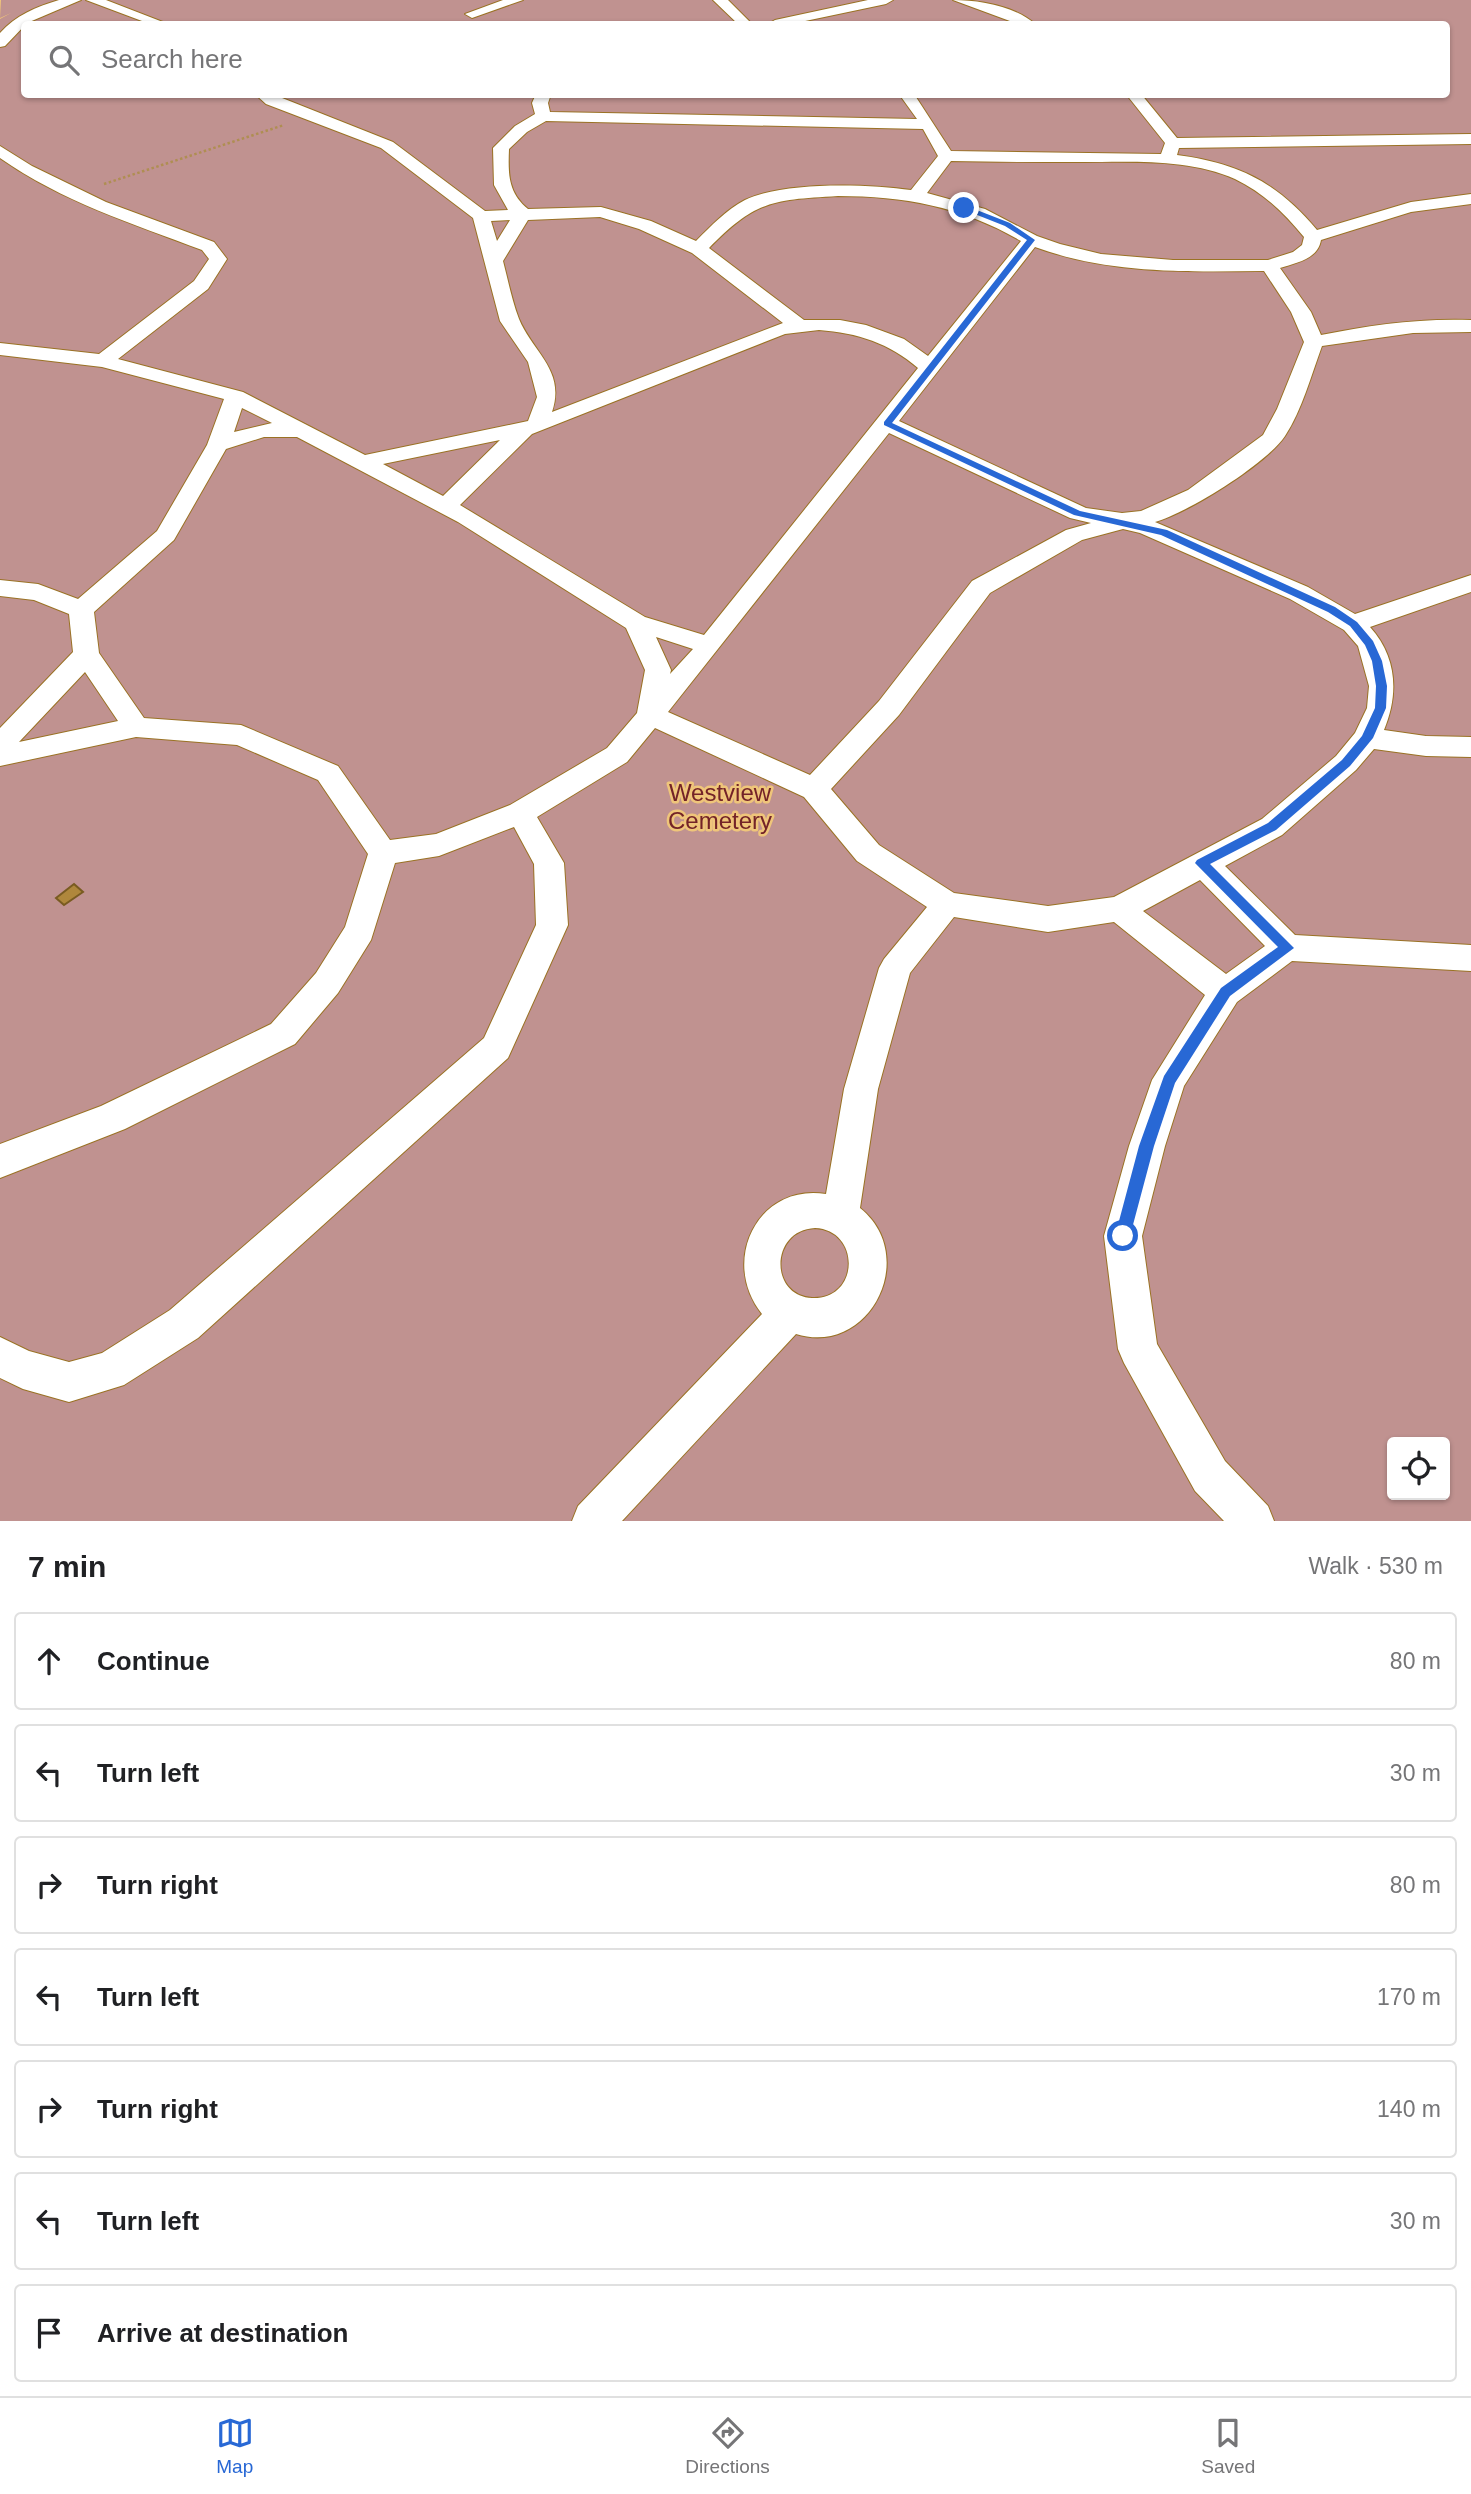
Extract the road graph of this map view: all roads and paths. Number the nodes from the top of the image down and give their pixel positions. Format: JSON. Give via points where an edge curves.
{"nodes":[{"id":1,"x":74,"y":0,"type":"edge"},
{"id":2,"x":93,"y":0,"type":"edge"},
{"id":3,"x":516,"y":0,"type":"edge"},
{"id":4,"x":720,"y":0,"type":"edge"},
{"id":5,"x":886,"y":0,"type":"edge"},
{"id":6,"x":960,"y":0,"type":"edge"},
{"id":7,"x":22,"y":21,"type":"edge"},
{"id":8,"x":152,"y":21,"type":"edge"},
{"id":9,"x":481,"y":21,"type":"edge"},
{"id":10,"x":742,"y":21,"type":"edge"},
{"id":11,"x":789,"y":21,"type":"edge"},
{"id":12,"x":1021,"y":21,"type":"edge"},
{"id":13,"x":21,"y":22,"type":"edge"},
{"id":14,"x":0,"y":43,"type":"edge"},
{"id":15,"x":267,"y":98,"type":"edge"},
{"id":16,"x":542,"y":98,"type":"edge"},
{"id":17,"x":909,"y":98,"type":"edge"},
{"id":18,"x":1136,"y":98,"type":"edge"},
{"id":19,"x":543,"y":116,"type":"junction"},
{"id":20,"x":312,"y":117,"type":"junction"},
{"id":21,"x":928,"y":124,"type":"junction"},
{"id":22,"x":1471,"y":139,"type":"edge"},
{"id":23,"x":1171,"y":150,"type":"junction"},
{"id":24,"x":0,"y":151,"type":"edge"},
{"id":25,"x":946,"y":156,"type":"junction"},
{"id":26,"x":104,"y":184,"type":"dead end"},
{"id":27,"x":1471,"y":187,"type":"edge"},
{"id":28,"x":917,"y":194,"type":"junction"},
{"id":29,"x":1471,"y":199,"type":"edge"},
{"id":30,"x":1445,"y":200,"type":"junction"},
{"id":31,"x":523,"y":214,"type":"junction"},
{"id":32,"x":481,"y":216,"type":"junction"},
{"id":33,"x":1313,"y":237,"type":"junction"},
{"id":34,"x":1031,"y":240,"type":"junction"},
{"id":35,"x":698,"y":249,"type":"junction"},
{"id":36,"x":494,"y":262,"type":"junction"},
{"id":37,"x":1269,"y":265,"type":"junction"},
{"id":38,"x":799,"y":325,"type":"junction"},
{"id":39,"x":1471,"y":326,"type":"edge"},
{"id":40,"x":1314,"y":342,"type":"junction"},
{"id":41,"x":0,"y":349,"type":"edge"},
{"id":42,"x":103,"y":361,"type":"junction"},
{"id":43,"x":929,"y":367,"type":"junction"},
{"id":44,"x":236,"y":396,"type":"junction"},
{"id":45,"x":887,"y":424,"type":"junction"},
{"id":46,"x":531,"y":427,"type":"junction"},
{"id":47,"x":305,"y":433,"type":"junction"},
{"id":48,"x":218,"y":446,"type":"junction"},
{"id":49,"x":362,"y":462,"type":"junction"},
{"id":50,"x":446,"y":506,"type":"junction"},
{"id":51,"x":1123,"y":522,"type":"junction"},
{"id":52,"x":1471,"y":583,"type":"edge"},
{"id":53,"x":0,"y":588,"type":"edge"},
{"id":54,"x":80,"y":610,"type":"junction"},
{"id":55,"x":636,"y":623,"type":"junction"},
{"id":56,"x":1353,"y":624,"type":"junction"},
{"id":57,"x":710,"y":645,"type":"junction"},
{"id":58,"x":86,"y":654,"type":"junction"},
{"id":59,"x":650,"y":715,"type":"junction"},
{"id":60,"x":135,"y":727,"type":"junction"},
{"id":61,"x":1367,"y":738,"type":"junction"},
{"id":62,"x":0,"y":745,"type":"edge"},
{"id":63,"x":1471,"y":747,"type":"edge"},
{"id":64,"x":0,"y":756,"type":"edge"},
{"id":65,"x":814,"y":789,"type":"junction"},
{"id":66,"x":520,"y":813,"type":"junction"},
{"id":67,"x":383,"y":853,"type":"junction"},
{"id":68,"x":1202,"y":863,"type":"junction"},
{"id":69,"x":947,"y":904,"type":"junction"},
{"id":70,"x":1119,"y":909,"type":"junction"},
{"id":71,"x":1287,"y":948,"type":"junction"},
{"id":72,"x":1471,"y":957,"type":"edge"},
{"id":73,"x":1225,"y":992,"type":"junction"},
{"id":74,"x":0,"y":1161,"type":"edge"},
{"id":75,"x":840,"y":1218,"type":"junction"},
{"id":76,"x":791,"y":1311,"type":"junction"},
{"id":77,"x":0,"y":1357,"type":"edge"},
{"id":78,"x":593,"y":1521,"type":"edge"},
{"id":79,"x":1253,"y":1521,"type":"edge"}],
"edges":[{"from":1,"to":7,"type":"lane","via":[[42,8]]},
{"from":2,"to":8,"type":"lane"},
{"from":3,"to":9,"type":"lane","via":[[467,10]]},
{"from":4,"to":10,"type":"lane"},
{"from":5,"to":11,"type":"lane"},
{"from":6,"to":12,"type":"lane"},
{"from":13,"to":14,"type":"lane","via":[[6,32]]},
{"from":15,"to":20,"type":"lane"},
{"from":16,"to":19,"type":"lane"},
{"from":17,"to":21,"type":"lane"},
{"from":18,"to":23,"type":"lane"},
{"from":19,"to":21,"type":"lane"},
{"from":19,"to":31,"type":"lane","via":[[501,148],[500,179],[508,203]]},
{"from":20,"to":26,"type":"path"},
{"from":20,"to":32,"type":"lane","via":[[387,145]]},
{"from":21,"to":25,"type":"lane"},
{"from":22,"to":23,"type":"lane"},
{"from":23,"to":25,"type":"lane"},
{"from":23,"to":33,"type":"lane","via":[[1256,183],[1296,211]]},
{"from":24,"to":42,"type":"lane","via":[[100,206],[208,246],[218,259],[201,285]]},
{"from":25,"to":28,"type":"lane"},
{"from":27,"to":30,"type":"lane"},
{"from":28,"to":34,"type":"lane","via":[[1008,225]]},
{"from":28,"to":35,"type":"lane","via":[[829,191],[764,199],[727,221]]},
{"from":29,"to":30,"type":"lane"},
{"from":30,"to":33,"type":"lane"},
{"from":31,"to":32,"type":"lane"},
{"from":31,"to":35,"type":"lane","via":[[601,212],[645,225]]},
{"from":31,"to":36,"type":"lane"},
{"from":32,"to":36,"type":"lane"},
{"from":33,"to":37,"type":"lane","via":[[1311,247],[1299,256]]},
{"from":34,"to":37,"type":"lane","via":[[1076,255],[1118,260],[1193,266]]},
{"from":34,"to":43,"type":"lane"},
{"from":35,"to":38,"type":"lane"},
{"from":36,"to":46,"type":"lane","via":[[510,321],[538,362],[547,397]]},
{"from":37,"to":40,"type":"lane","via":[[1301,312]]},
{"from":38,"to":43,"type":"lane","via":[[872,332]]},
{"from":38,"to":46,"type":"lane"},
{"from":39,"to":40,"type":"lane","via":[[1357,334]]},
{"from":40,"to":51,"type":"lane","via":[[1273,439],[1181,503],[1159,515]]},
{"from":41,"to":42,"type":"lane"},
{"from":42,"to":44,"type":"lane"},
{"from":43,"to":45,"type":"lane"},
{"from":44,"to":47,"type":"lane"},
{"from":44,"to":48,"type":"lane"},
{"from":45,"to":51,"type":"lane","via":[[1077,513]]},
{"from":45,"to":57,"type":"lane"},
{"from":46,"to":49,"type":"lane"},
{"from":46,"to":50,"type":"lane"},
{"from":47,"to":48,"type":"lane","via":[[274,428]]},
{"from":47,"to":49,"type":"lane"},
{"from":48,"to":54,"type":"lane","via":[[166,535]]},
{"from":49,"to":50,"type":"lane"},
{"from":50,"to":55,"type":"lane"},
{"from":51,"to":56,"type":"lane","via":[[1164,533],[1248,569]]},
{"from":51,"to":65,"type":"lane","via":[[1074,536],[981,587],[889,708]]},
{"from":52,"to":56,"type":"lane"},
{"from":53,"to":54,"type":"lane","via":[[38,592]]},
{"from":54,"to":58,"type":"lane"},
{"from":55,"to":57,"type":"lane"},
{"from":55,"to":59,"type":"lane","via":[[658,670]]},
{"from":56,"to":61,"type":"lane","via":[[1370,643],[1382,686],[1380,708]]},
{"from":57,"to":59,"type":"lane"},
{"from":58,"to":60,"type":"lane"},
{"from":58,"to":62,"type":"lane"},
{"from":59,"to":65,"type":"lane"},
{"from":59,"to":66,"type":"lane","via":[[617,755]]},
{"from":60,"to":64,"type":"lane"},
{"from":60,"to":67,"type":"lane","via":[[241,735],[328,773]]},
{"from":61,"to":63,"type":"lane"},
{"from":61,"to":68,"type":"lane","via":[[1321,787],[1272,827]]},
{"from":65,"to":69,"type":"lane","via":[[868,853]]},
{"from":66,"to":67,"type":"lane","via":[[439,845]]},
{"from":66,"to":77,"type":"lane","via":[[549,863],[552,925],[496,1048],[184,1324],[110,1371],[69,1382]]},
{"from":67,"to":74,"type":"lane","via":[[360,931],[327,983],[283,1034],[113,1118]]},
{"from":68,"to":70,"type":"lane"},
{"from":68,"to":71,"type":"lane"},
{"from":69,"to":70,"type":"lane","via":[[1048,919]]},
{"from":69,"to":75,"type":"lane","via":[[895,968],[861,1089]]},
{"from":70,"to":73,"type":"lane"},
{"from":71,"to":72,"type":"lane"},
{"from":71,"to":73,"type":"lane"},
{"from":73,"to":79,"type":"lane","via":[[1169,1080],[1123,1236],[1138,1349],[1210,1476]]},
{"from":75,"to":76,"type":"lane","via":[[860,1235],[868,1250],[866,1285],[844,1311],[827,1317]]},
{"from":75,"to":76,"type":"lane","via":[[815,1210],[797,1212],[769,1233],[762,1248],[765,1284]]},
{"from":76,"to":78,"type":"lane"}]}
